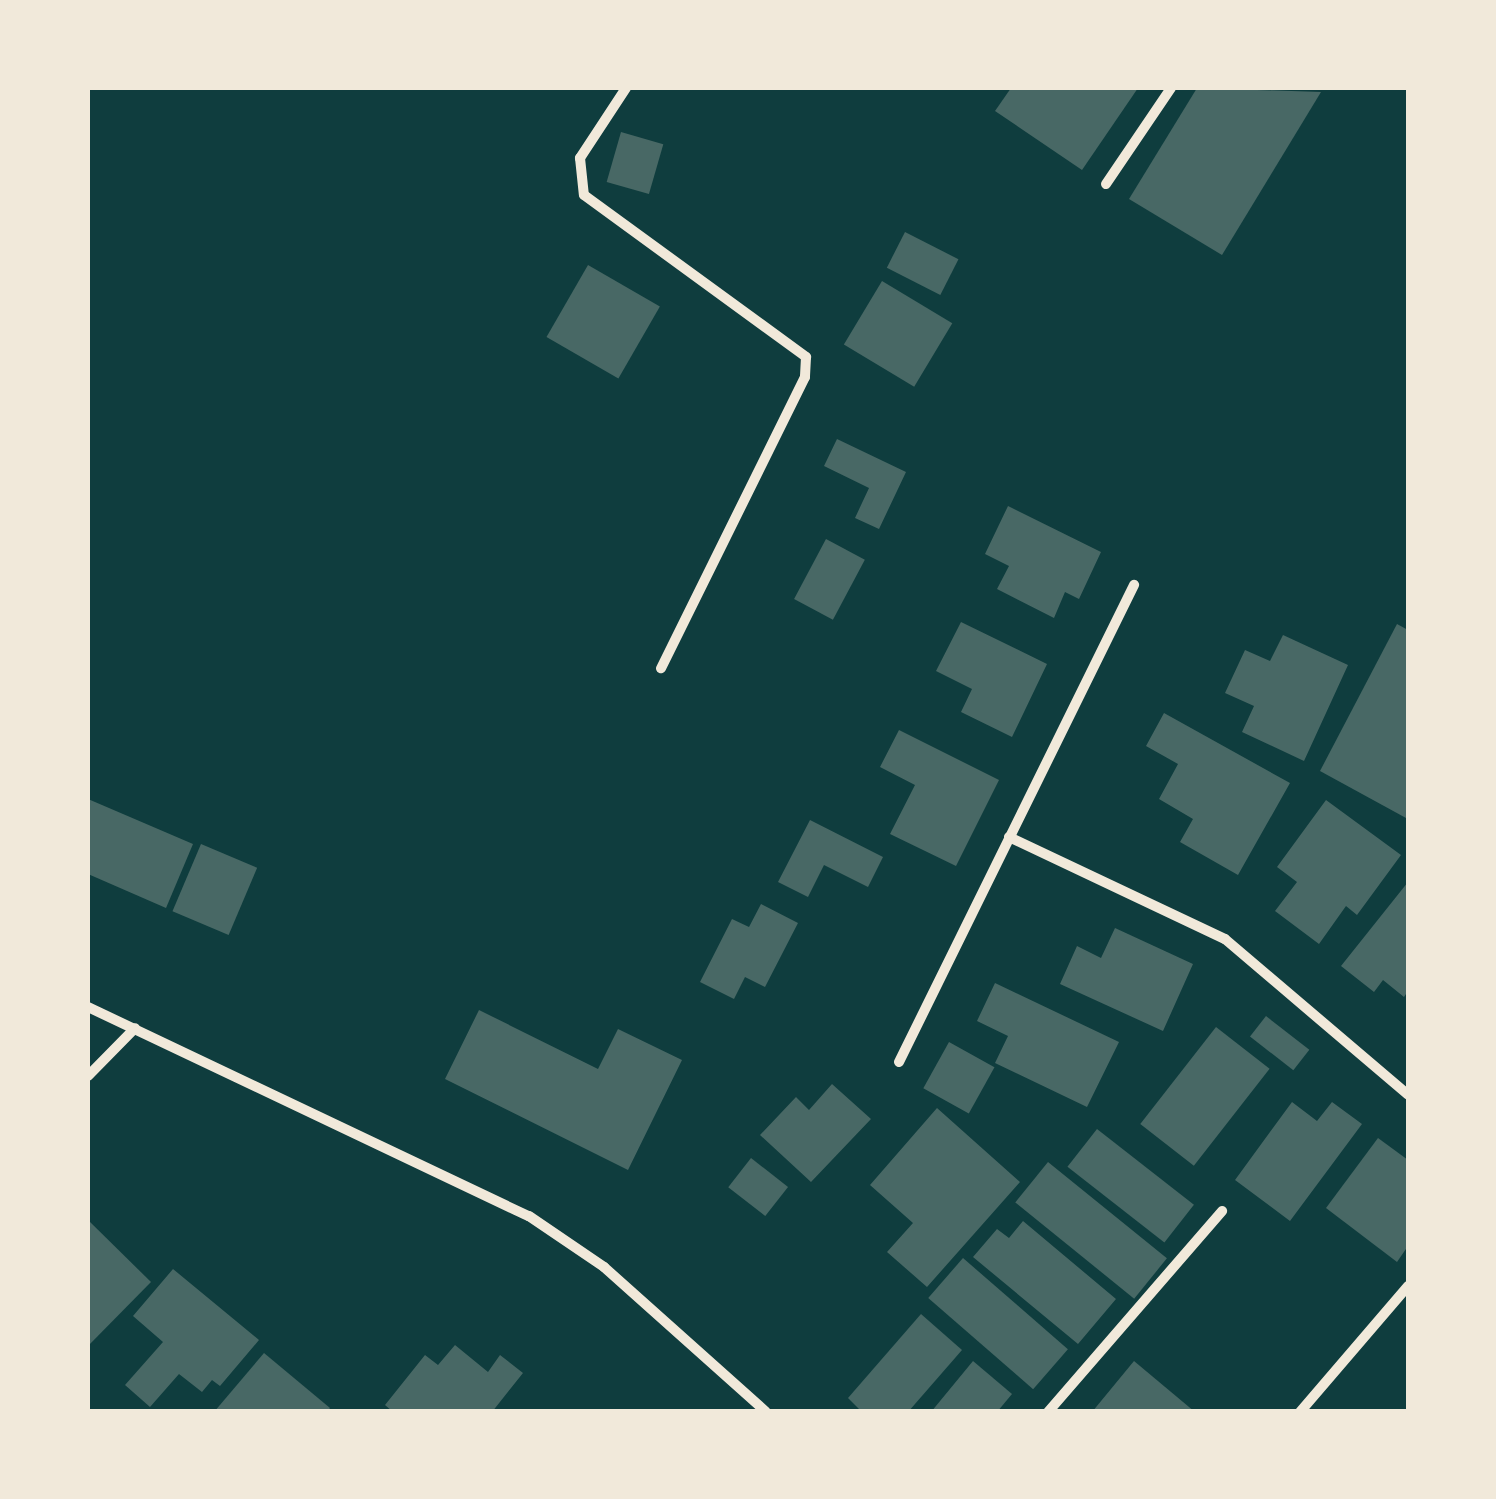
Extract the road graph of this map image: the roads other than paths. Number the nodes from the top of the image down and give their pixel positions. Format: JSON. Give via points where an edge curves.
{"nodes":[{"id":1,"x":626,"y":88,"type":"edge"},
{"id":2,"x":1171,"y":88,"type":"edge"},
{"id":3,"x":1106,"y":184,"type":"dead end"},
{"id":4,"x":1134,"y":585,"type":"dead end"},
{"id":5,"x":661,"y":668,"type":"dead end"},
{"id":6,"x":1010,"y":837,"type":"junction"},
{"id":7,"x":88,"y":1007,"type":"edge"},
{"id":8,"x":134,"y":1028,"type":"junction"},
{"id":9,"x":900,"y":1062,"type":"dead end"},
{"id":10,"x":88,"y":1076,"type":"edge"},
{"id":11,"x":1408,"y":1095,"type":"edge"},
{"id":12,"x":1222,"y":1211,"type":"dead end"},
{"id":13,"x":1408,"y":1286,"type":"edge"},
{"id":14,"x":766,"y":1412,"type":"edge"},
{"id":15,"x":1048,"y":1412,"type":"edge"},
{"id":16,"x":1300,"y":1412,"type":"edge"}],
"edges":[{"from":1,"to":5,"type":"street","via":[[580,158],[584,195],[806,357],[805,378]]},
{"from":2,"to":3,"type":"street"},
{"from":4,"to":6,"type":"street"},
{"from":6,"to":9,"type":"street"},
{"from":6,"to":11,"type":"street","via":[[1225,939]]},
{"from":7,"to":8,"type":"street"},
{"from":8,"to":10,"type":"street"},
{"from":8,"to":14,"type":"street","via":[[528,1216],[604,1268]]},
{"from":12,"to":15,"type":"street"},
{"from":13,"to":16,"type":"street"}]}
